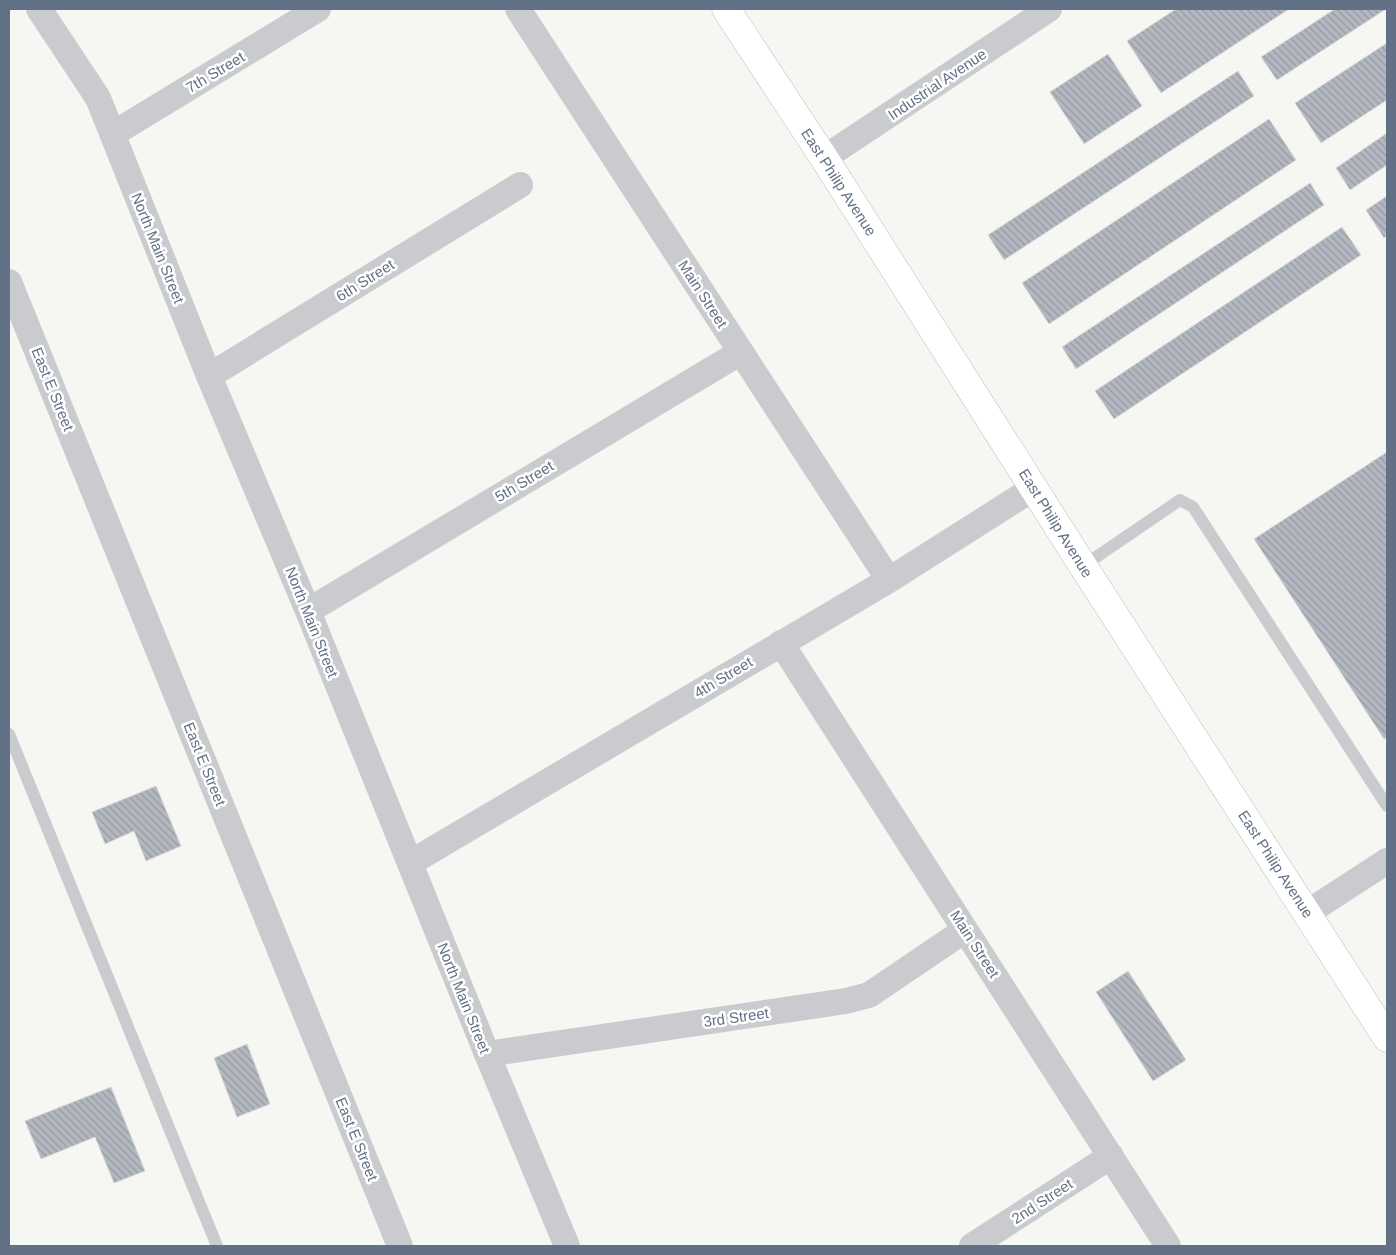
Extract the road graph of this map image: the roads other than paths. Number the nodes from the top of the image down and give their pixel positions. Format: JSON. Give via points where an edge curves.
{"nodes":[{"id":1,"x":39,"y":9,"type":"edge"},
{"id":2,"x":318,"y":9,"type":"edge"},
{"id":3,"x":518,"y":9,"type":"edge"},
{"id":4,"x":726,"y":9,"type":"edge"},
{"id":5,"x":1049,"y":9,"type":"edge"},
{"id":6,"x":113,"y":134,"type":"junction"},
{"id":7,"x":824,"y":158,"type":"junction"},
{"id":8,"x":520,"y":185,"type":"dead end"},
{"id":9,"x":9,"y":282,"type":"edge"},
{"id":10,"x":741,"y":352,"type":"junction"},
{"id":11,"x":209,"y":376,"type":"junction"},
{"id":12,"x":1034,"y":488,"type":"junction"},
{"id":13,"x":1083,"y":566,"type":"junction"},
{"id":14,"x":889,"y":580,"type":"junction"},
{"id":15,"x":308,"y":611,"type":"junction"},
{"id":16,"x":781,"y":643,"type":"junction"},
{"id":17,"x":9,"y":734,"type":"edge"},
{"id":18,"x":1387,"y":806,"type":"edge"},
{"id":19,"x":1387,"y":861,"type":"edge"},
{"id":20,"x":410,"y":863,"type":"junction"},
{"id":21,"x":1307,"y":913,"type":"junction"},
{"id":22,"x":965,"y":930,"type":"junction"},
{"id":23,"x":1387,"y":1038,"type":"edge"},
{"id":24,"x":487,"y":1054,"type":"junction"},
{"id":25,"x":1111,"y":1156,"type":"junction"},
{"id":26,"x":217,"y":1246,"type":"edge"},
{"id":27,"x":400,"y":1246,"type":"edge"},
{"id":28,"x":567,"y":1246,"type":"edge"},
{"id":29,"x":972,"y":1246,"type":"edge"},
{"id":30,"x":1168,"y":1246,"type":"edge"}],
"edges":[{"from":1,"to":6,"type":"street","name":"North Main Street","via":[[98,98]]},
{"from":2,"to":6,"type":"street","name":"7th Street"},
{"from":3,"to":10,"type":"street","name":"Main Street"},
{"from":4,"to":7,"type":"main road","name":"East Philip Avenue"},
{"from":5,"to":7,"type":"street","name":"Industrial Avenue"},
{"from":6,"to":11,"type":"street","name":"North Main Street"},
{"from":7,"to":12,"type":"main road","name":"East Philip Avenue"},
{"from":8,"to":11,"type":"street","name":"6th Street"},
{"from":9,"to":27,"type":"street","name":"East E Street"},
{"from":10,"to":14,"type":"street","name":"Main Street"},
{"from":10,"to":15,"type":"street","name":"5th Street"},
{"from":11,"to":15,"type":"street","name":"North Main Street"},
{"from":12,"to":13,"type":"main road","name":"East Philip Avenue"},
{"from":12,"to":14,"type":"street","name":"4th Street"},
{"from":13,"to":18,"type":"lane","via":[[1180,500],[1193,508]]},
{"from":13,"to":21,"type":"main road","name":"East Philip Avenue"},
{"from":14,"to":16,"type":"street","name":"4th Street"},
{"from":15,"to":20,"type":"street","name":"North Main Street"},
{"from":16,"to":20,"type":"street","name":"4th Street"},
{"from":16,"to":22,"type":"street","name":"Main Street"},
{"from":17,"to":26,"type":"lane"},
{"from":19,"to":21,"type":"street"},
{"from":20,"to":24,"type":"street","name":"North Main Street"},
{"from":21,"to":23,"type":"main road","name":"East Philip Avenue"},
{"from":22,"to":24,"type":"street","name":"3rd Street","via":[[869,995],[846,1001]]},
{"from":22,"to":25,"type":"street","name":"Main Street"},
{"from":24,"to":28,"type":"street","name":"North Main Street"},
{"from":25,"to":29,"type":"street","name":"2nd Street"},
{"from":25,"to":30,"type":"street","name":"Main Street"}]}
